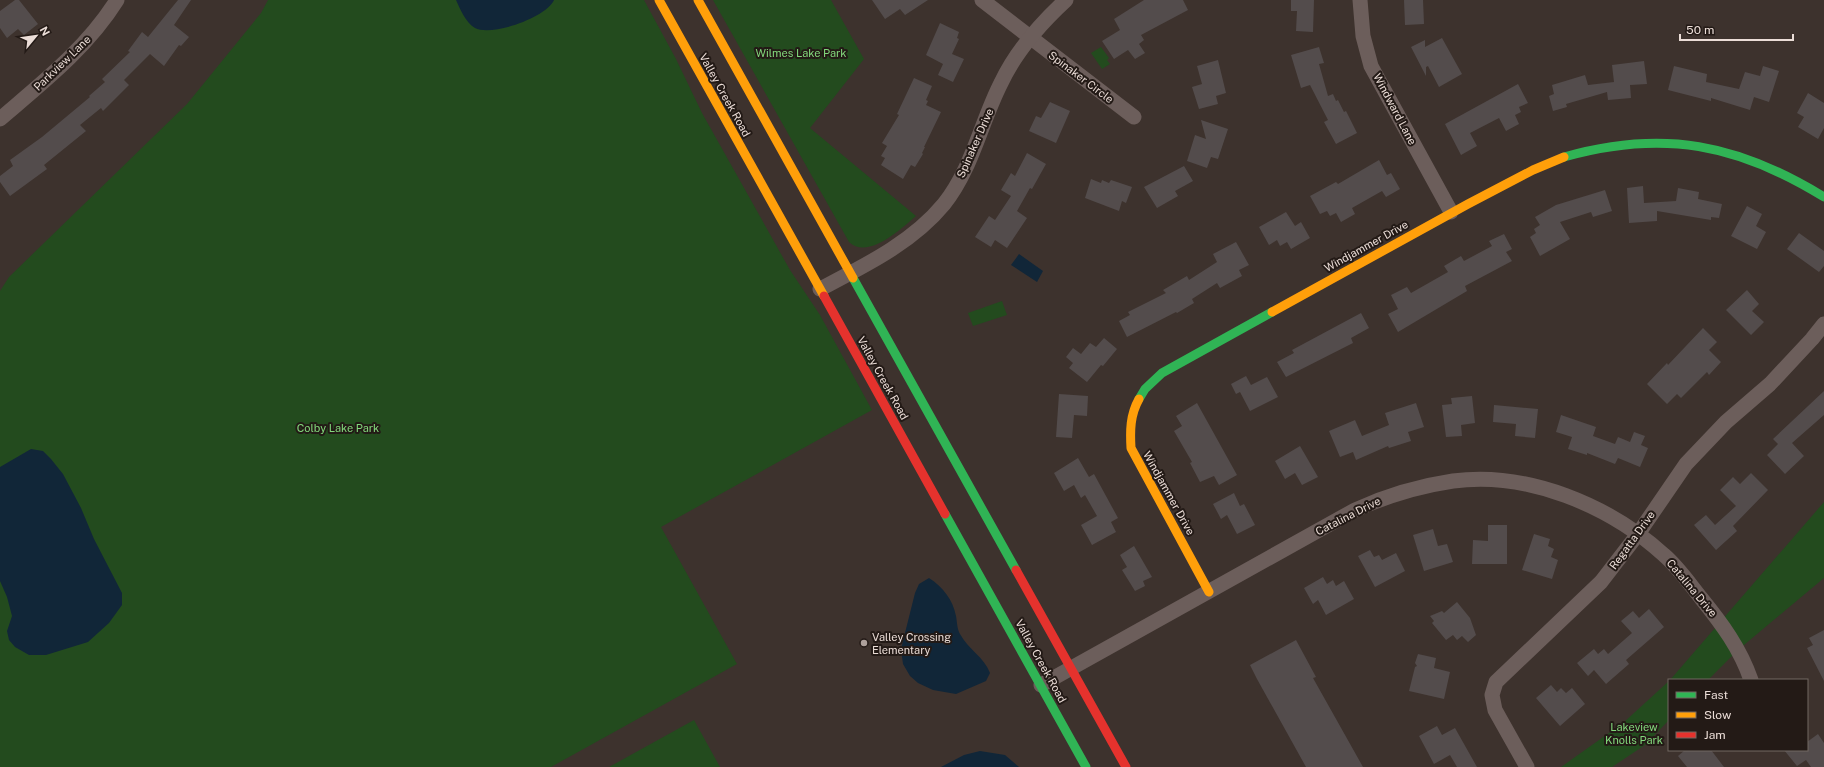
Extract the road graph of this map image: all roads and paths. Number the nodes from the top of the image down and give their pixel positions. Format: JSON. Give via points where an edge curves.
{"nodes":[{"id":1,"x":117,"y":0,"type":"edge"},
{"id":2,"x":659,"y":0,"type":"edge"},
{"id":3,"x":698,"y":0,"type":"edge"},
{"id":4,"x":982,"y":0,"type":"edge"},
{"id":5,"x":1066,"y":0,"type":"edge"},
{"id":6,"x":1360,"y":0,"type":"edge"},
{"id":7,"x":1029,"y":38,"type":"junction"},
{"id":8,"x":1134,"y":116,"type":"dead end"},
{"id":9,"x":0,"y":119,"type":"edge"},
{"id":10,"x":1824,"y":197,"type":"edge"},
{"id":11,"x":1451,"y":212,"type":"junction"},
{"id":12,"x":850,"y":273,"type":"junction"},
{"id":13,"x":820,"y":289,"type":"junction"},
{"id":14,"x":1824,"y":324,"type":"edge"},
{"id":15,"x":1638,"y":534,"type":"junction"},
{"id":16,"x":1209,"y":592,"type":"junction"},
{"id":17,"x":1071,"y":669,"type":"junction"},
{"id":18,"x":1751,"y":679,"type":"edge"},
{"id":19,"x":1041,"y":685,"type":"junction"},
{"id":20,"x":1086,"y":767,"type":"edge"},
{"id":21,"x":1126,"y":767,"type":"edge"},
{"id":22,"x":1527,"y":767,"type":"edge"}],
"edges":[{"from":1,"to":9,"type":"street","name":"Parkview Lane","via":[[89,37],[61,66]]},
{"from":2,"to":13,"type":"main road","name":"Valley Creek Road"},
{"from":3,"to":12,"type":"main road","name":"Valley Creek Road"},
{"from":4,"to":7,"type":"street","name":"Spinaker Circle"},
{"from":5,"to":7,"type":"street","name":"Spinaker Drive"},
{"from":6,"to":11,"type":"street","name":"Windward Lane","via":[[1363,36],[1371,66]]},
{"from":7,"to":8,"type":"street","name":"Spinaker Circle"},
{"from":7,"to":12,"type":"street","name":"Spinaker Drive","via":[[1001,82],[963,173],[945,203],[926,224],[903,241]]},
{"from":10,"to":11,"type":"main road","name":"Windjammer Drive","via":[[1785,174],[1752,159],[1717,149],[1654,142],[1618,144],[1554,161]]},
{"from":11,"to":16,"type":"main road","name":"Windjammer Drive","via":[[1162,373],[1140,396],[1132,412],[1131,448]]},
{"from":12,"to":13,"type":"street","name":"Spinaker Drive"},
{"from":12,"to":17,"type":"main road","name":"Valley Creek Road"},
{"from":13,"to":19,"type":"main road","name":"Valley Creek Road"},
{"from":14,"to":15,"type":"street","name":"Regatta Drive","via":[[1770,384],[1726,422],[1686,464]]},
{"from":15,"to":16,"type":"street","name":"Catalina Drive","via":[[1604,513],[1548,490],[1519,483],[1489,480],[1454,481],[1380,498]]},
{"from":15,"to":18,"type":"street","name":"Catalina Drive","via":[[1683,574],[1726,630],[1745,663]]},
{"from":15,"to":22,"type":"street","name":"Regatta Drive","via":[[1601,582],[1496,682],[1492,696],[1495,710]]},
{"from":16,"to":17,"type":"street","name":"Catalina Drive"},
{"from":17,"to":19,"type":"street","name":"Catalina Drive"},
{"from":17,"to":21,"type":"main road","name":"Valley Creek Road"},
{"from":19,"to":20,"type":"main road","name":"Valley Creek Road"}]}
